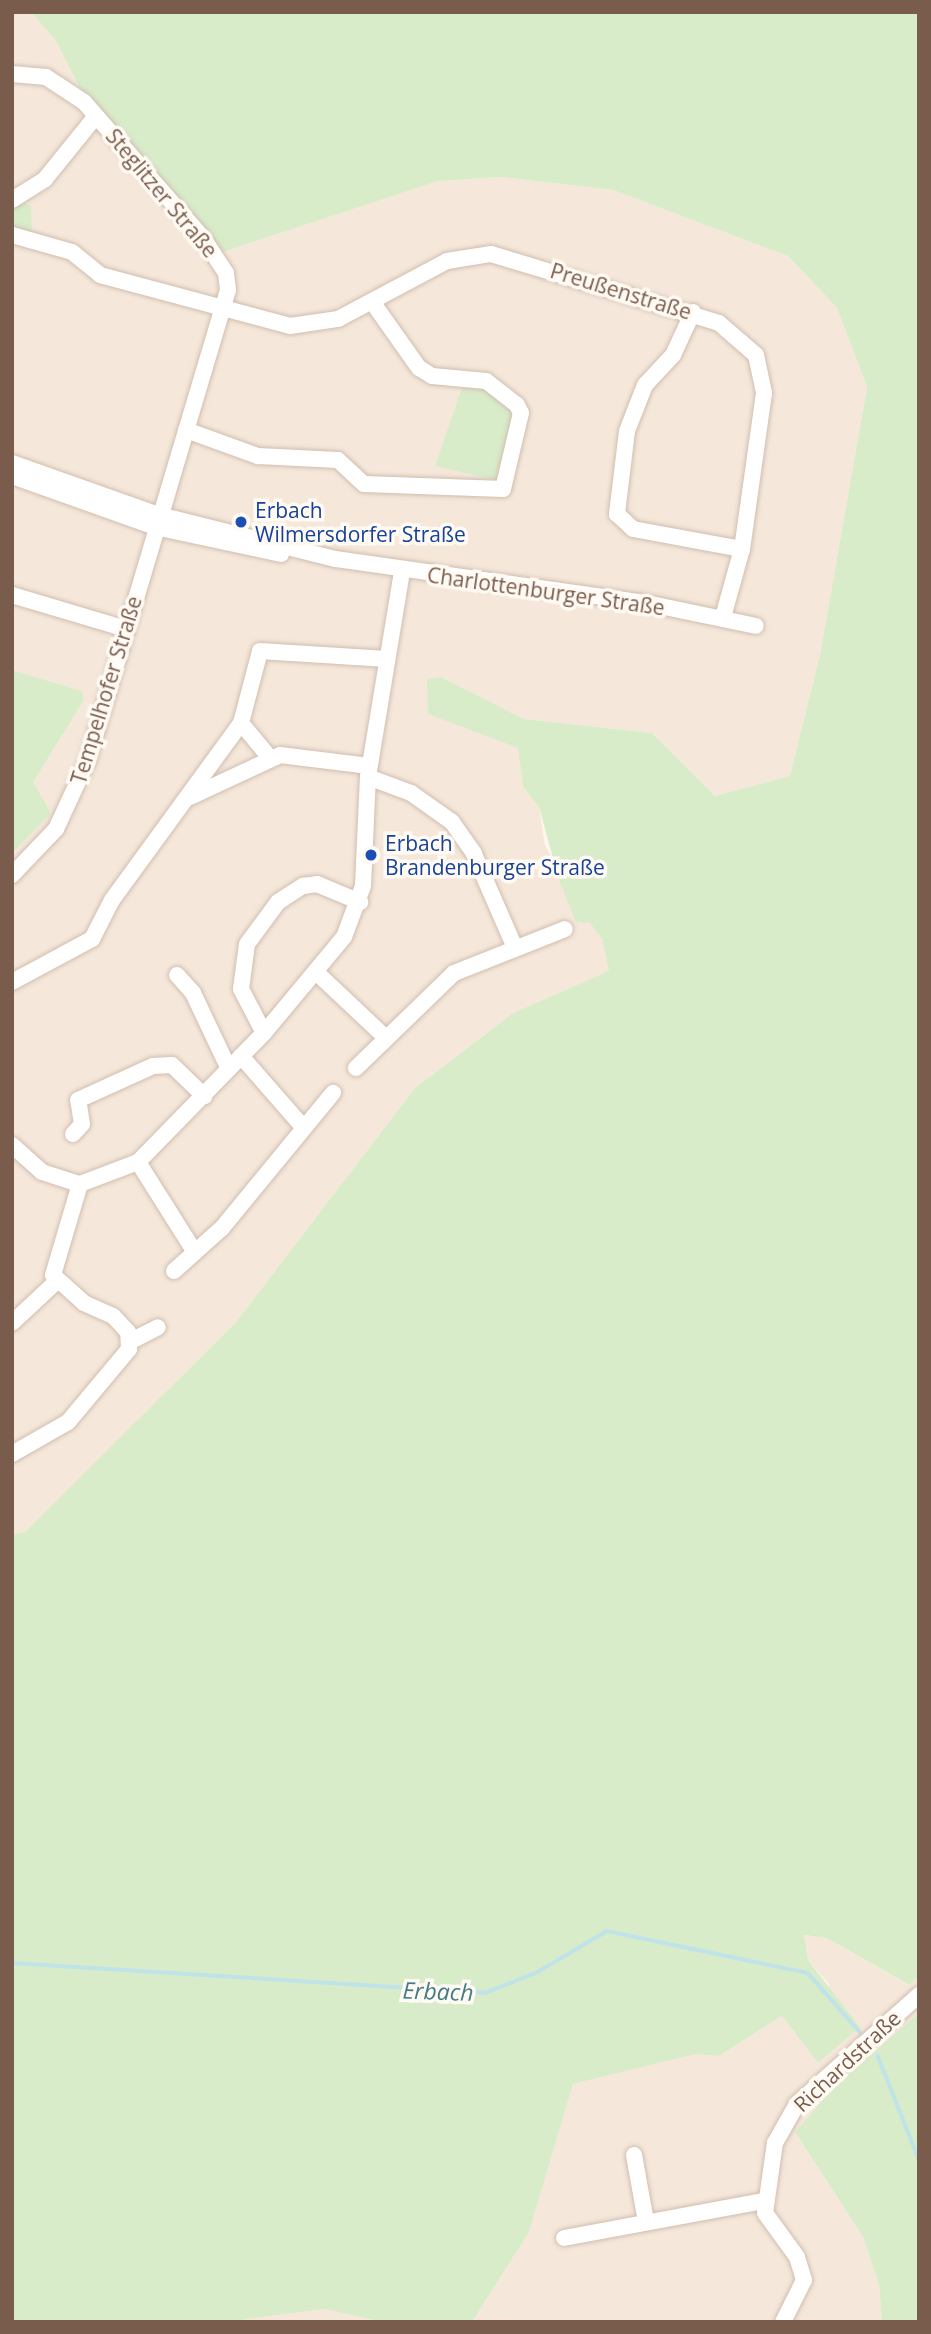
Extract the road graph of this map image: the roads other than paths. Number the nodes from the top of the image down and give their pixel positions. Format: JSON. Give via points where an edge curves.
{"nodes":[{"id":1,"x":12,"y":74,"type":"edge"},
{"id":2,"x":96,"y":116,"type":"junction"},
{"id":3,"x":12,"y":200,"type":"edge"},
{"id":4,"x":12,"y":235,"type":"edge"},
{"id":5,"x":373,"y":303,"type":"junction"},
{"id":6,"x":693,"y":312,"type":"junction"},
{"id":7,"x":223,"y":313,"type":"junction"},
{"id":8,"x":186,"y":430,"type":"junction"},
{"id":9,"x":12,"y":463,"type":"edge"},
{"id":10,"x":12,"y":476,"type":"edge"},
{"id":11,"x":503,"y":489,"type":"junction"},
{"id":12,"x":517,"y":501,"type":"dead end"},
{"id":13,"x":157,"y":521,"type":"junction"},
{"id":14,"x":742,"y":549,"type":"junction"},
{"id":15,"x":401,"y":571,"type":"junction"},
{"id":16,"x":12,"y":595,"type":"edge"},
{"id":17,"x":723,"y":617,"type":"junction"},
{"id":18,"x":756,"y":626,"type":"dead end"},
{"id":19,"x":123,"y":628,"type":"junction"},
{"id":20,"x":387,"y":659,"type":"junction"},
{"id":21,"x":241,"y":723,"type":"junction"},
{"id":22,"x":270,"y":758,"type":"junction"},
{"id":23,"x":368,"y":772,"type":"junction"},
{"id":24,"x":189,"y":798,"type":"junction"},
{"id":25,"x":12,"y":875,"type":"edge"},
{"id":26,"x":360,"y":902,"type":"junction"},
{"id":27,"x":565,"y":929,"type":"dead end"},
{"id":28,"x":515,"y":948,"type":"junction"},
{"id":29,"x":317,"y":973,"type":"junction"},
{"id":30,"x":177,"y":975,"type":"dead end"},
{"id":31,"x":12,"y":982,"type":"edge"},
{"id":32,"x":264,"y":1033,"type":"junction"},
{"id":33,"x":385,"y":1037,"type":"junction"},
{"id":34,"x":241,"y":1056,"type":"junction"},
{"id":35,"x":356,"y":1068,"type":"dead end"},
{"id":36,"x":229,"y":1069,"type":"junction"},
{"id":37,"x":333,"y":1093,"type":"dead end"},
{"id":38,"x":204,"y":1096,"type":"junction"},
{"id":39,"x":303,"y":1127,"type":"junction"},
{"id":40,"x":74,"y":1134,"type":"dead end"},
{"id":41,"x":12,"y":1145,"type":"edge"},
{"id":42,"x":138,"y":1162,"type":"junction"},
{"id":43,"x":80,"y":1184,"type":"junction"},
{"id":44,"x":194,"y":1251,"type":"junction"},
{"id":45,"x":174,"y":1271,"type":"dead end"},
{"id":46,"x":57,"y":1281,"type":"junction"},
{"id":47,"x":12,"y":1323,"type":"edge"},
{"id":48,"x":158,"y":1328,"type":"dead end"},
{"id":49,"x":131,"y":1341,"type":"junction"},
{"id":50,"x":12,"y":1454,"type":"edge"},
{"id":51,"x":919,"y":1995,"type":"edge"},
{"id":52,"x":634,"y":2155,"type":"dead end"},
{"id":53,"x":763,"y":2201,"type":"junction"},
{"id":54,"x":646,"y":2222,"type":"junction"},
{"id":55,"x":564,"y":2238,"type":"dead end"},
{"id":56,"x":783,"y":2322,"type":"edge"}],
"edges":[{"from":1,"to":2,"type":"street","name":"Steglitzer Straße","via":[[46,77]]},
{"from":2,"to":3,"type":"street","name":"Steglitzer Straße","via":[[45,179]]},
{"from":2,"to":7,"type":"street","name":"Steglitzer Straße","via":[[218,258],[228,290]]},
{"from":4,"to":7,"type":"street","name":"Preußenstraße","via":[[72,252],[100,275]]},
{"from":5,"to":6,"type":"street","name":"Preußenstraße","via":[[447,261],[491,254]]},
{"from":5,"to":7,"type":"street","name":"Preußenstraße","via":[[315,325]]},
{"from":5,"to":11,"type":"street","via":[[419,368],[432,376],[486,381],[517,405],[521,413]]},
{"from":6,"to":14,"type":"street","name":"Preußenstraße","via":[[741,337],[763,372],[761,439]]},
{"from":6,"to":14,"type":"street","via":[[673,355],[645,385],[627,431],[617,514],[633,529]]},
{"from":7,"to":8,"type":"street","name":"Steglitzer Straße"},
{"from":8,"to":11,"type":"street","via":[[258,456],[338,460],[364,484]]},
{"from":8,"to":13,"type":"street","name":"Tempelhofer Straße"},
{"from":9,"to":13,"type":"street","name":"Charlottenburger Straße"},
{"from":10,"to":13,"type":"street","name":"Charlottenburger Straße"},
{"from":11,"to":12,"type":"street"},
{"from":13,"to":15,"type":"street","name":"Charlottenburger Straße","via":[[254,550]]},
{"from":13,"to":19,"type":"street","name":"Tempelhofer Straße"},
{"from":14,"to":17,"type":"street","name":"Preußenstraße"},
{"from":15,"to":17,"type":"street","name":"Charlottenburger Straße"},
{"from":15,"to":20,"type":"street"},
{"from":16,"to":19,"type":"street"},
{"from":17,"to":18,"type":"street","name":"Charlottenburger Straße"},
{"from":19,"to":25,"type":"street","name":"Tempelhofer Straße","via":[[87,762],[66,813]]},
{"from":20,"to":21,"type":"street","via":[[260,651]]},
{"from":20,"to":23,"type":"street"},
{"from":21,"to":22,"type":"street"},
{"from":21,"to":24,"type":"street"},
{"from":22,"to":23,"type":"street","via":[[290,754]]},
{"from":22,"to":24,"type":"street"},
{"from":23,"to":26,"type":"street"},
{"from":23,"to":28,"type":"street","via":[[411,793],[452,822],[474,855]]},
{"from":24,"to":31,"type":"street","via":[[112,900],[92,939]]},
{"from":26,"to":29,"type":"street"},
{"from":26,"to":32,"type":"street","via":[[317,884],[303,886],[278,902],[247,944],[241,989]]},
{"from":27,"to":28,"type":"street"},
{"from":28,"to":33,"type":"street","via":[[438,984]]},
{"from":29,"to":32,"type":"street"},
{"from":29,"to":33,"type":"street"},
{"from":30,"to":36,"type":"street","via":[[194,993]]},
{"from":32,"to":34,"type":"street"},
{"from":33,"to":35,"type":"street"},
{"from":34,"to":36,"type":"street"},
{"from":34,"to":39,"type":"street"},
{"from":36,"to":38,"type":"street"},
{"from":37,"to":39,"type":"street"},
{"from":38,"to":40,"type":"street","via":[[172,1065],[153,1066],[78,1100],[82,1124]]},
{"from":38,"to":42,"type":"street"},
{"from":39,"to":44,"type":"street","via":[[222,1228]]},
{"from":41,"to":43,"type":"street","via":[[42,1172]]},
{"from":42,"to":43,"type":"street"},
{"from":42,"to":44,"type":"street"},
{"from":43,"to":46,"type":"street","via":[[54,1259]]},
{"from":44,"to":45,"type":"street"},
{"from":46,"to":47,"type":"street"},
{"from":46,"to":49,"type":"street","via":[[113,1316]]},
{"from":48,"to":49,"type":"street"},
{"from":49,"to":50,"type":"street","via":[[68,1422]]},
{"from":51,"to":53,"type":"street","name":"Richardstraße","via":[[797,2104],[775,2143]]},
{"from":52,"to":54,"type":"street"},
{"from":53,"to":54,"type":"street"},
{"from":53,"to":56,"type":"street","via":[[768,2222],[802,2270],[804,2280]]},
{"from":54,"to":55,"type":"street"}]}
